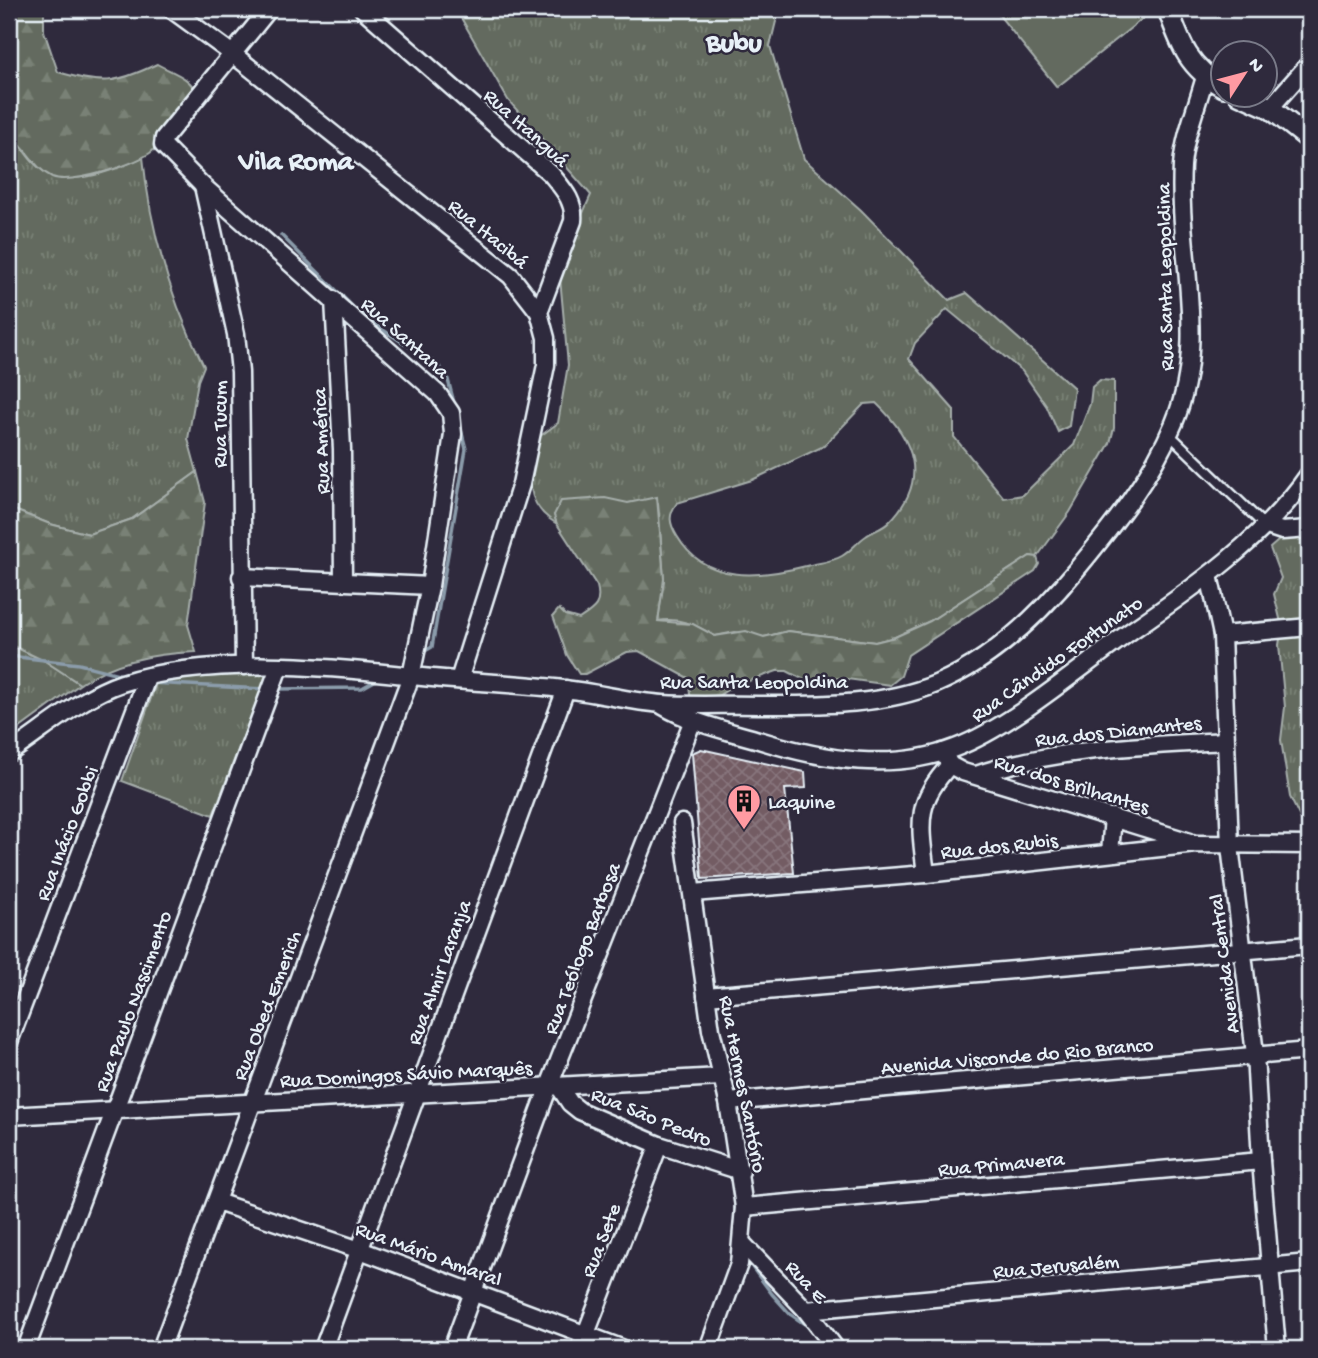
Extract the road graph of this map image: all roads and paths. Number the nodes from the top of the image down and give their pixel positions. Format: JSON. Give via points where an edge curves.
{"nodes":[{"id":1,"x":171,"y":9,"type":"edge"},
{"id":2,"x":269,"y":9,"type":"edge"},
{"id":3,"x":363,"y":9,"type":"edge"},
{"id":4,"x":1168,"y":9,"type":"edge"},
{"id":5,"x":234,"y":55,"type":"junction"},
{"id":6,"x":1309,"y":64,"type":"edge"},
{"id":7,"x":1205,"y":78,"type":"junction"},
{"id":8,"x":1210,"y":80,"type":"edge"},
{"id":9,"x":1280,"y":97,"type":"edge"},
{"id":10,"x":1270,"y":108,"type":"edge"},
{"id":11,"x":1309,"y":139,"type":"edge"},
{"id":12,"x":203,"y":186,"type":"junction"},
{"id":13,"x":334,"y":300,"type":"junction"},
{"id":14,"x":539,"y":312,"type":"junction"},
{"id":15,"x":1169,"y":434,"type":"junction"},
{"id":16,"x":1309,"y":474,"type":"edge"},
{"id":17,"x":1264,"y":525,"type":"junction"},
{"id":18,"x":1309,"y":529,"type":"edge"},
{"id":19,"x":1209,"y":575,"type":"junction"},
{"id":20,"x":241,"y":577,"type":"junction"},
{"id":21,"x":343,"y":581,"type":"junction"},
{"id":22,"x":430,"y":586,"type":"junction"},
{"id":23,"x":1309,"y":627,"type":"edge"},
{"id":24,"x":1222,"y":635,"type":"junction"},
{"id":25,"x":244,"y":666,"type":"junction"},
{"id":26,"x":279,"y":667,"type":"junction"},
{"id":27,"x":411,"y":676,"type":"junction"},
{"id":28,"x":147,"y":678,"type":"junction"},
{"id":29,"x":459,"y":681,"type":"junction"},
{"id":30,"x":566,"y":689,"type":"junction"},
{"id":31,"x":659,"y":704,"type":"junction"},
{"id":32,"x":693,"y":720,"type":"junction"},
{"id":33,"x":1225,"y":741,"type":"junction"},
{"id":34,"x":9,"y":753,"type":"edge"},
{"id":35,"x":946,"y":758,"type":"junction"},
{"id":36,"x":976,"y":775,"type":"junction"},
{"id":37,"x":1113,"y":817,"type":"junction"},
{"id":38,"x":682,"y":822,"type":"dead end"},
{"id":39,"x":1196,"y":844,"type":"junction"},
{"id":40,"x":1309,"y":845,"type":"edge"},
{"id":41,"x":1230,"y":846,"type":"junction"},
{"id":42,"x":1110,"y":853,"type":"junction"},
{"id":43,"x":926,"y":874,"type":"junction"},
{"id":44,"x":693,"y":893,"type":"junction"},
{"id":45,"x":1309,"y":945,"type":"edge"},
{"id":46,"x":1244,"y":948,"type":"junction"},
{"id":47,"x":706,"y":996,"type":"junction"},
{"id":48,"x":9,"y":1042,"type":"edge"},
{"id":49,"x":1309,"y":1051,"type":"edge"},
{"id":50,"x":1255,"y":1054,"type":"junction"},
{"id":51,"x":721,"y":1077,"type":"junction"},
{"id":52,"x":553,"y":1086,"type":"junction"},
{"id":53,"x":415,"y":1094,"type":"junction"},
{"id":54,"x":728,"y":1102,"type":"junction"},
{"id":55,"x":251,"y":1103,"type":"junction"},
{"id":56,"x":114,"y":1110,"type":"junction"},
{"id":57,"x":9,"y":1116,"type":"edge"},
{"id":58,"x":659,"y":1145,"type":"junction"},
{"id":59,"x":1261,"y":1161,"type":"junction"},
{"id":60,"x":741,"y":1171,"type":"junction"},
{"id":61,"x":217,"y":1202,"type":"junction"},
{"id":62,"x":744,"y":1207,"type":"junction"},
{"id":63,"x":743,"y":1244,"type":"junction"},
{"id":64,"x":360,"y":1250,"type":"junction"},
{"id":65,"x":1309,"y":1263,"type":"edge"},
{"id":66,"x":1270,"y":1267,"type":"junction"},
{"id":67,"x":473,"y":1291,"type":"junction"},
{"id":68,"x":806,"y":1310,"type":"junction"},
{"id":69,"x":583,"y":1342,"type":"edge"},
{"id":70,"x":26,"y":1349,"type":"edge"},
{"id":71,"x":161,"y":1349,"type":"edge"},
{"id":72,"x":323,"y":1349,"type":"edge"},
{"id":73,"x":452,"y":1349,"type":"edge"},
{"id":74,"x":624,"y":1349,"type":"edge"},
{"id":75,"x":709,"y":1349,"type":"edge"},
{"id":76,"x":836,"y":1349,"type":"edge"},
{"id":77,"x":1278,"y":1349,"type":"edge"}],
"edges":[{"from":1,"to":5,"type":"street","name":"Rua Itacibá"},
{"from":2,"to":5,"type":"street"},
{"from":3,"to":14,"type":"street","name":"Rua Itanguá","via":[[551,174],[568,195],[573,221]]},
{"from":4,"to":7,"type":"street","via":[[1180,46]]},
{"from":5,"to":12,"type":"street","name":"Rua Santana","via":[[164,138],[163,145]]},
{"from":5,"to":14,"type":"street","name":"Rua Itacibá","via":[[511,276]]},
{"from":6,"to":9,"type":"street"},
{"from":7,"to":8,"type":"street"},
{"from":7,"to":15,"type":"street","name":"Rua Santa Leopoldina","via":[[1182,168],[1191,356],[1186,389]]},
{"from":10,"to":11,"type":"street"},
{"from":12,"to":13,"type":"street","name":"Rua Santana"},
{"from":12,"to":20,"type":"street","name":"Rua Tucum","via":[[240,372]]},
{"from":13,"to":21,"type":"street","name":"Rua América"},
{"from":13,"to":22,"type":"street","name":"Rua Santana","via":[[438,394],[451,413],[453,434]]},
{"from":14,"to":29,"type":"street","name":"Rua Itacibá","via":[[546,338],[541,395],[521,484]]},
{"from":15,"to":17,"type":"lane"},
{"from":15,"to":31,"type":"street","name":"Rua Santa Leopoldina","via":[[1133,499],[1049,602],[967,669],[902,695],[855,702]]},
{"from":16,"to":17,"type":"street","name":"Rua Cândido Fortunato"},
{"from":17,"to":18,"type":"street","via":[[1292,532]]},
{"from":17,"to":19,"type":"street","name":"Rua Cândido Fortunato"},
{"from":19,"to":24,"type":"street","name":"Avenida Central"},
{"from":19,"to":35,"type":"street","name":"Rua Cândido Fortunato"},
{"from":20,"to":21,"type":"street"},
{"from":20,"to":25,"type":"street","name":"Rua Tucum"},
{"from":21,"to":22,"type":"street"},
{"from":22,"to":27,"type":"street","name":"Rua Santana"},
{"from":23,"to":24,"type":"street"},
{"from":24,"to":33,"type":"street","name":"Avenida Central"},
{"from":25,"to":26,"type":"street","name":"Rua Santa Leopoldina"},
{"from":25,"to":28,"type":"street","name":"Rua Santa Leopoldina"},
{"from":26,"to":27,"type":"street","name":"Rua Santa Leopoldina","via":[[363,669]]},
{"from":26,"to":56,"type":"street","name":"Rua Paulo Nascimento"},
{"from":27,"to":29,"type":"street","name":"Rua Santa Leopoldina"},
{"from":27,"to":55,"type":"street","name":"Rua Obed Emerich"},
{"from":28,"to":34,"type":"street","name":"Rua Santa Leopoldina","via":[[97,695]]},
{"from":28,"to":48,"type":"street","name":"Rua Inácio Gobbi"},
{"from":29,"to":30,"type":"street","name":"Rua Santa Leopoldina"},
{"from":30,"to":31,"type":"street","name":"Rua Santa Leopoldina"},
{"from":30,"to":53,"type":"street","name":"Rua Almir Laranja"},
{"from":31,"to":32,"type":"street","name":"Rua Cândido Fortunato"},
{"from":32,"to":35,"type":"street","name":"Rua Cândido Fortunato","via":[[793,751],[860,762]]},
{"from":32,"to":52,"type":"street","name":"Rua Teólogo Barbosa"},
{"from":33,"to":36,"type":"street","name":"Rua dos Diamantes","via":[[1074,753]]},
{"from":33,"to":41,"type":"street","name":"Avenida Central"},
{"from":35,"to":36,"type":"street","name":"Rua dos Brilhantes"},
{"from":35,"to":43,"type":"street","via":[[920,818]]},
{"from":36,"to":37,"type":"street","name":"Rua dos Brilhantes"},
{"from":37,"to":39,"type":"street","name":"Rua dos Brilhantes"},
{"from":37,"to":42,"type":"street"},
{"from":38,"to":44,"type":"street","name":"Rua Hermes Santório"},
{"from":39,"to":41,"type":"street","name":"Rua dos Rubis"},
{"from":39,"to":42,"type":"street","name":"Rua dos Rubis"},
{"from":40,"to":41,"type":"street","name":"Rua dos Rubis"},
{"from":41,"to":46,"type":"street","name":"Avenida Central"},
{"from":42,"to":43,"type":"street","name":"Rua dos Rubis"},
{"from":43,"to":44,"type":"street","name":"Rua dos Rubis"},
{"from":44,"to":47,"type":"street","name":"Rua Hermes Santório"},
{"from":45,"to":46,"type":"street"},
{"from":46,"to":47,"type":"street"},
{"from":46,"to":50,"type":"street","name":"Avenida Central"},
{"from":47,"to":51,"type":"street","name":"Rua Hermes Santório"},
{"from":49,"to":50,"type":"street","name":"Avenida Visconde do Rio Branco"},
{"from":50,"to":54,"type":"street","name":"Avenida Visconde do Rio Branco"},
{"from":50,"to":59,"type":"street","name":"Avenida Central"},
{"from":51,"to":52,"type":"street","name":"Rua Domingos Sávio Marquês"},
{"from":51,"to":54,"type":"street","name":"Rua Hermes Santório"},
{"from":52,"to":53,"type":"street","name":"Rua Domingos Sávio Marquês"},
{"from":52,"to":58,"type":"street","name":"Rua São Pedro","via":[[580,1111]]},
{"from":52,"to":67,"type":"street","name":"Rua Teólogo Barbosa"},
{"from":53,"to":55,"type":"street","name":"Rua Domingos Sávio Marquês"},
{"from":53,"to":64,"type":"street","name":"Rua Almir Laranja"},
{"from":54,"to":60,"type":"street","name":"Rua Hermes Santório"},
{"from":55,"to":56,"type":"street","name":"Rua Domingos Sávio Marquês"},
{"from":55,"to":61,"type":"street","name":"Rua Obed Emerich"},
{"from":56,"to":57,"type":"street","name":"Rua Domingos Sávio Marquês"},
{"from":56,"to":70,"type":"street","name":"Rua Paulo Nascimento"},
{"from":58,"to":60,"type":"street","name":"Rua São Pedro"},
{"from":58,"to":69,"type":"street","name":"Rua Sete"},
{"from":59,"to":62,"type":"street","name":"Rua Primavera"},
{"from":59,"to":66,"type":"street","name":"Avenida Central"},
{"from":60,"to":62,"type":"street","name":"Rua Hermes Santório"},
{"from":61,"to":64,"type":"street","name":"Rua Mário Amaral"},
{"from":61,"to":71,"type":"street","name":"Rua Obed Emerich"},
{"from":62,"to":63,"type":"street","name":"Rua Hermes Santório"},
{"from":63,"to":68,"type":"street","name":"Rua E"},
{"from":63,"to":75,"type":"street","name":"Rua Hermes Santório"},
{"from":64,"to":67,"type":"street","name":"Rua Mário Amaral"},
{"from":64,"to":72,"type":"street","name":"Rua Almir Laranja"},
{"from":65,"to":66,"type":"street","name":"Rua Jerusalém"},
{"from":66,"to":68,"type":"street","name":"Rua Jerusalém"},
{"from":66,"to":77,"type":"street","name":"Avenida Central"},
{"from":67,"to":69,"type":"street","name":"Rua Mário Amaral"},
{"from":67,"to":73,"type":"street","name":"Rua Teólogo Barbosa"},
{"from":68,"to":76,"type":"street","name":"Rua E"},
{"from":69,"to":74,"type":"street","name":"Rua Mário Amaral"}]}
